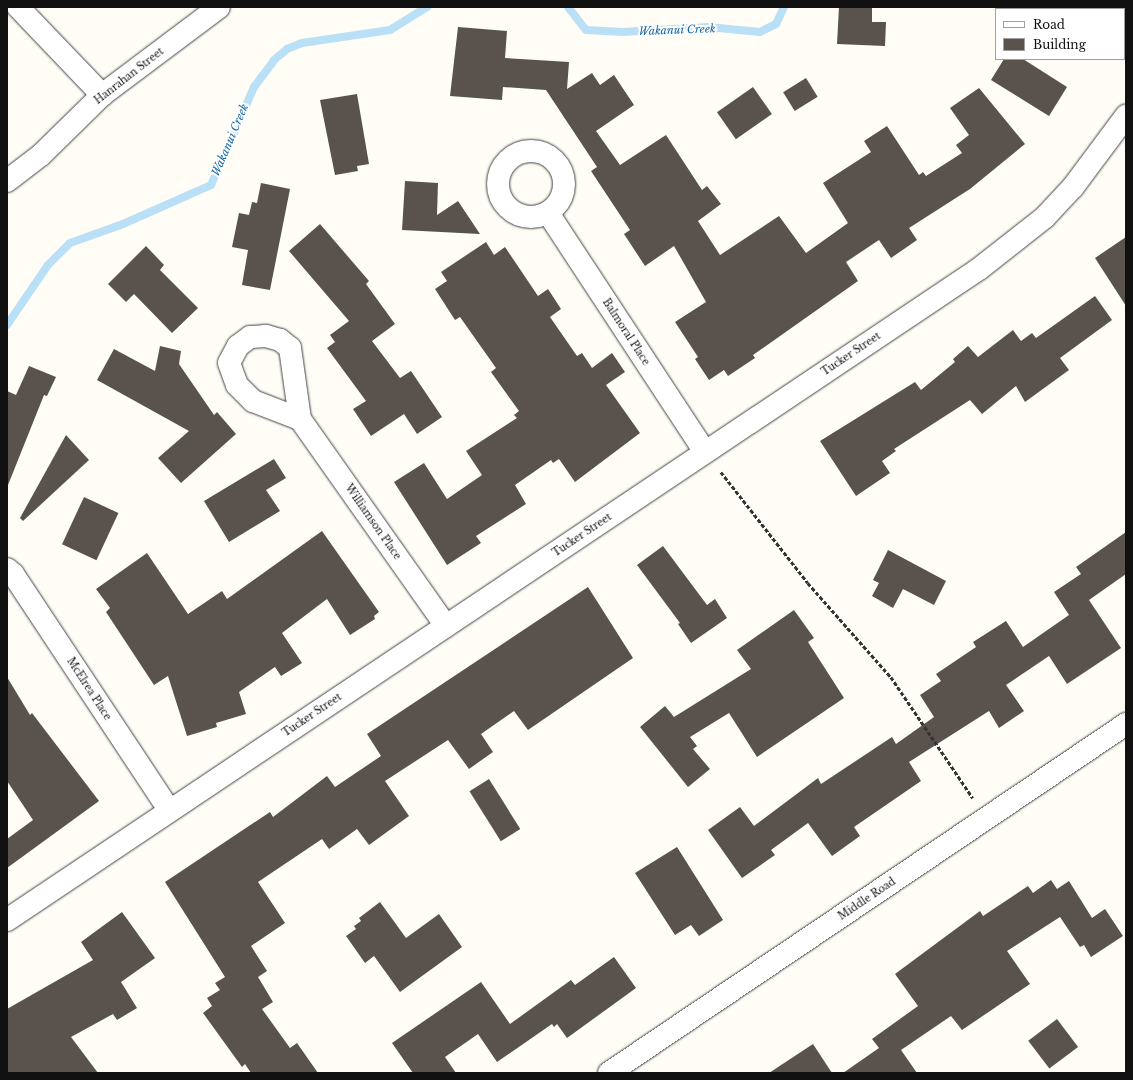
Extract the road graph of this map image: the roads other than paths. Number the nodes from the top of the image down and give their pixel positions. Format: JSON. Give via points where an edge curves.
{"nodes":[{"id":1,"x":18,"y":7,"type":"edge"},
{"id":2,"x":219,"y":7,"type":"edge"},
{"id":3,"x":102,"y":95,"type":"junction"},
{"id":4,"x":1126,"y":116,"type":"edge"},
{"id":5,"x":7,"y":181,"type":"edge"},
{"id":6,"x":548,"y":213,"type":"dead end"},
{"id":7,"x":300,"y":419,"type":"dead end"},
{"id":8,"x":705,"y":452,"type":"junction"},
{"id":9,"x":7,"y":569,"type":"edge"},
{"id":10,"x":446,"y":626,"type":"junction"},
{"id":11,"x":1126,"y":724,"type":"edge"},
{"id":12,"x":169,"y":810,"type":"junction"},
{"id":13,"x":7,"y":920,"type":"edge"},
{"id":14,"x":609,"y":1073,"type":"edge"}],
"edges":[{"from":1,"to":3,"type":"street"},
{"from":2,"to":3,"type":"street","name":"Hanrahan Street"},
{"from":3,"to":5,"type":"street","name":"Hanrahan Street","via":[[41,155]]},
{"from":4,"to":8,"type":"street","name":"Tucker Street","via":[[1073,187],[1039,222],[979,269]]},
{"from":6,"to":8,"type":"street","name":"Balmoral Place"},
{"from":7,"to":10,"type":"street","name":"Williamson Place"},
{"from":8,"to":10,"type":"street","name":"Tucker Street"},
{"from":9,"to":12,"type":"street","name":"McElrea Place","via":[[14,574]]},
{"from":10,"to":12,"type":"street","name":"Tucker Street"},
{"from":11,"to":14,"type":"street","name":"Middle Road"},
{"from":12,"to":13,"type":"street","name":"Tucker Street"}]}
